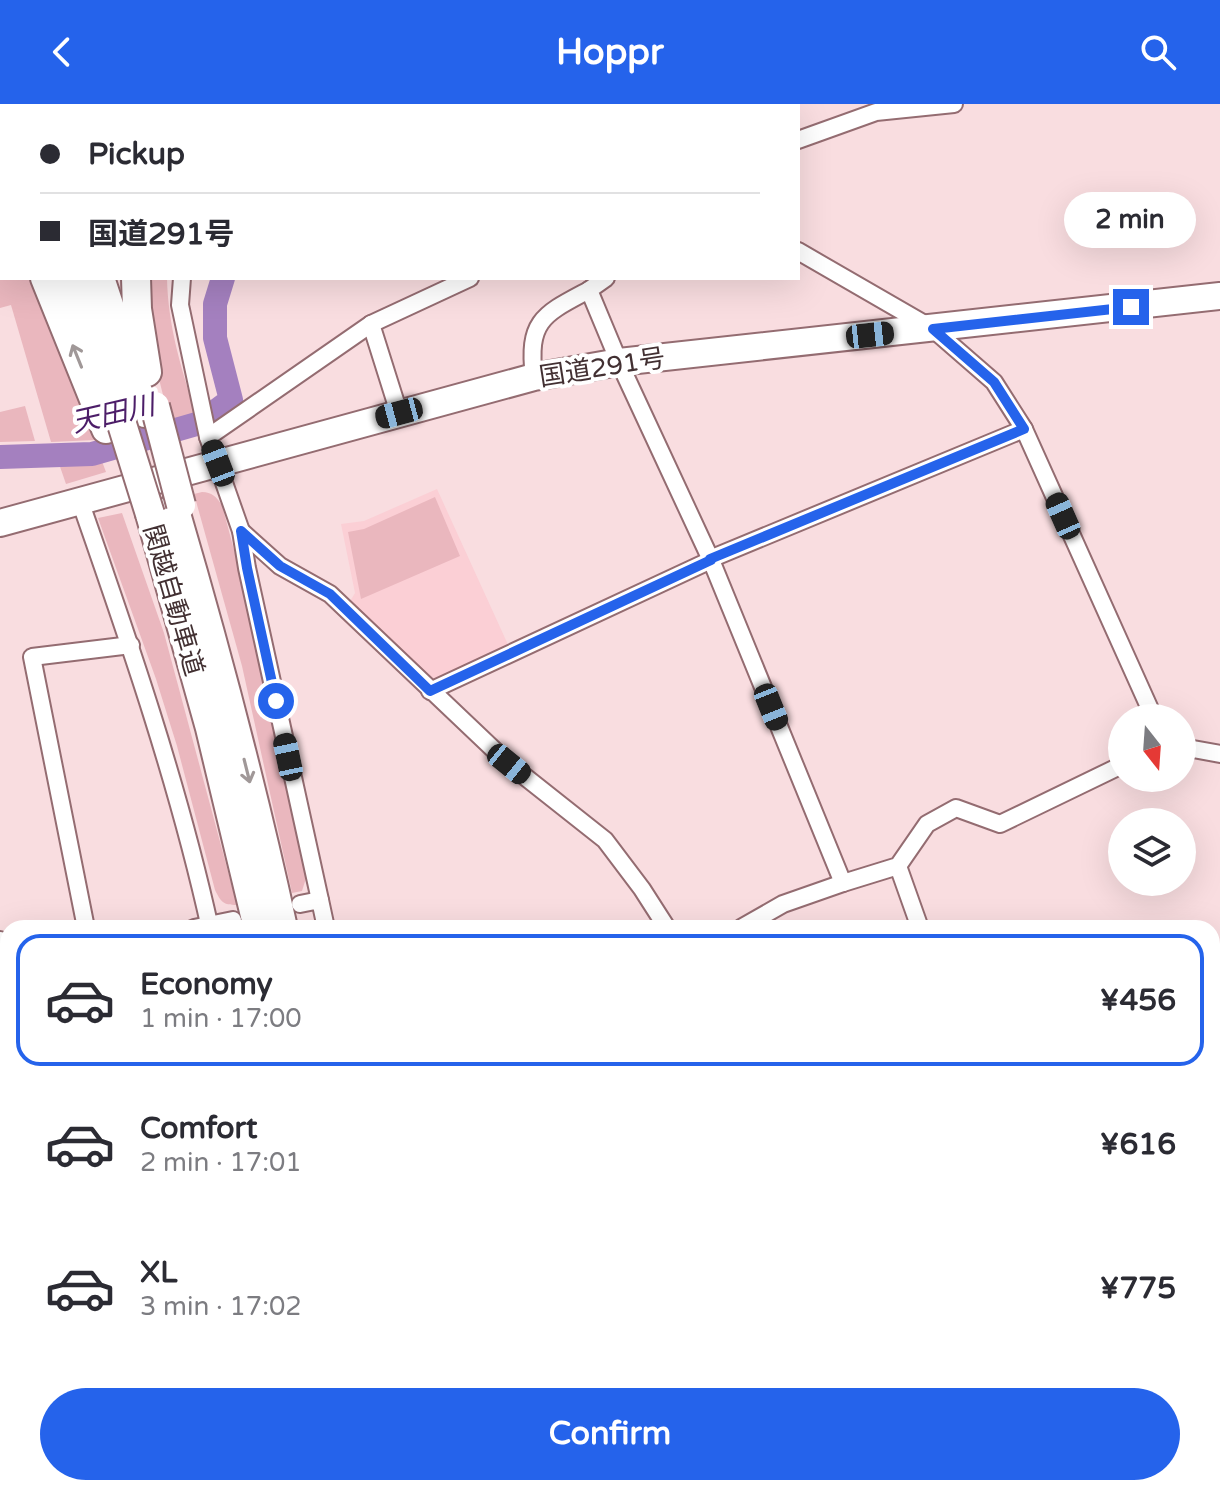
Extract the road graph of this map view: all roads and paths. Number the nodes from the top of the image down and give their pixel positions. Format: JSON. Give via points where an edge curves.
{"nodes":[{"id":1,"x":954,"y":104,"type":"edge"},
{"id":2,"x":800,"y":139,"type":"edge"},
{"id":3,"x":800,"y":252,"type":"edge"},
{"id":4,"x":46,"y":280,"type":"edge"},
{"id":5,"x":74,"y":280,"type":"edge"},
{"id":6,"x":100,"y":280,"type":"edge"},
{"id":7,"x":136,"y":280,"type":"edge"},
{"id":8,"x":182,"y":280,"type":"edge"},
{"id":9,"x":466,"y":280,"type":"edge"},
{"id":10,"x":603,"y":280,"type":"edge"},
{"id":11,"x":589,"y":290,"type":"junction"},
{"id":12,"x":1220,"y":296,"type":"edge"},
{"id":13,"x":371,"y":324,"type":"junction"},
{"id":14,"x":933,"y":329,"type":"junction"},
{"id":15,"x":619,"y":362,"type":"junction"},
{"id":16,"x":534,"y":377,"type":"junction"},
{"id":17,"x":399,"y":413,"type":"junction"},
{"id":18,"x":132,"y":417,"type":"junction"},
{"id":19,"x":1024,"y":429,"type":"junction"},
{"id":20,"x":208,"y":437,"type":"junction"},
{"id":21,"x":218,"y":463,"type":"junction"},
{"id":22,"x":80,"y":501,"type":"junction"},
{"id":23,"x":0,"y":523,"type":"edge"},
{"id":24,"x":241,"y":531,"type":"junction"},
{"id":25,"x":711,"y":560,"type":"junction"},
{"id":26,"x":131,"y":645,"type":"junction"},
{"id":27,"x":430,"y":691,"type":"junction"},
{"id":28,"x":1148,"y":704,"type":"edge"},
{"id":29,"x":222,"y":726,"type":"junction"},
{"id":30,"x":1196,"y":750,"type":"edge"},
{"id":31,"x":1220,"y":754,"type":"edge"},
{"id":32,"x":1108,"y":772,"type":"edge"},
{"id":33,"x":898,"y":866,"type":"junction"},
{"id":34,"x":843,"y":883,"type":"junction"},
{"id":35,"x":320,"y":900,"type":"junction"},
{"id":36,"x":300,"y":904,"type":"dead end"},
{"id":37,"x":84,"y":920,"type":"edge"},
{"id":38,"x":204,"y":920,"type":"edge"},
{"id":39,"x":246,"y":920,"type":"edge"},
{"id":40,"x":281,"y":920,"type":"edge"},
{"id":41,"x":324,"y":920,"type":"edge"},
{"id":42,"x":662,"y":920,"type":"edge"},
{"id":43,"x":755,"y":920,"type":"edge"},
{"id":44,"x":917,"y":920,"type":"edge"}],
"edges":[{"from":1,"to":2,"type":"street","via":[[876,112]]},
{"from":3,"to":14,"type":"street"},
{"from":18,"to":4,"type":"highway","one_way":true},
{"from":5,"to":18,"type":"highway","name":"関越自動車道"},
{"from":6,"to":18,"type":"highway","name":"関越自動車道"},
{"from":7,"to":18,"type":"highway","via":[[141,337]]},
{"from":8,"to":20,"type":"street","via":[[180,305]]},
{"from":9,"to":13,"type":"street"},
{"from":10,"to":11,"type":"street"},
{"from":11,"to":15,"type":"street"},
{"from":11,"to":16,"type":"street","via":[[552,310],[535,329]]},
{"from":12,"to":14,"type":"highway","name":"国道291号"},
{"from":13,"to":17,"type":"street"},
{"from":13,"to":20,"type":"street"},
{"from":14,"to":15,"type":"highway","name":"国道291号"},
{"from":14,"to":19,"type":"street","via":[[994,382]]},
{"from":15,"to":16,"type":"highway","name":"国道291号"},
{"from":15,"to":25,"type":"street"},
{"from":16,"to":17,"type":"highway","name":"国道291号"},
{"from":17,"to":21,"type":"highway","name":"国道291号"},
{"from":18,"to":29,"type":"highway","name":"関越自動車道","bridge":true},
{"from":19,"to":25,"type":"street"},
{"from":19,"to":28,"type":"street"},
{"from":20,"to":21,"type":"street"},
{"from":21,"to":22,"type":"highway","name":"国道291号"},
{"from":21,"to":24,"type":"street"},
{"from":22,"to":23,"type":"highway","name":"国道291号"},
{"from":22,"to":26,"type":"street"},
{"from":24,"to":27,"type":"street","via":[[280,566],[330,594]]},
{"from":24,"to":35,"type":"street"},
{"from":25,"to":27,"type":"street"},
{"from":25,"to":34,"type":"street"},
{"from":26,"to":37,"type":"street","via":[[32,657]]},
{"from":26,"to":38,"type":"street","via":[[184,823]]},
{"from":27,"to":42,"type":"street","via":[[509,764],[605,840]]},
{"from":29,"to":39,"type":"highway","name":"関越自動車道"},
{"from":29,"to":40,"type":"highway","name":"関越自動車道","one_way":true,"via":[[262,834]]},
{"from":30,"to":31,"type":"street"},
{"from":32,"to":33,"type":"street","via":[[1000,824],[956,808],[927,824]]},
{"from":33,"to":34,"type":"street"},
{"from":33,"to":44,"type":"street"},
{"from":34,"to":43,"type":"street"},
{"from":35,"to":36,"type":"street"},
{"from":35,"to":41,"type":"street"}]}
